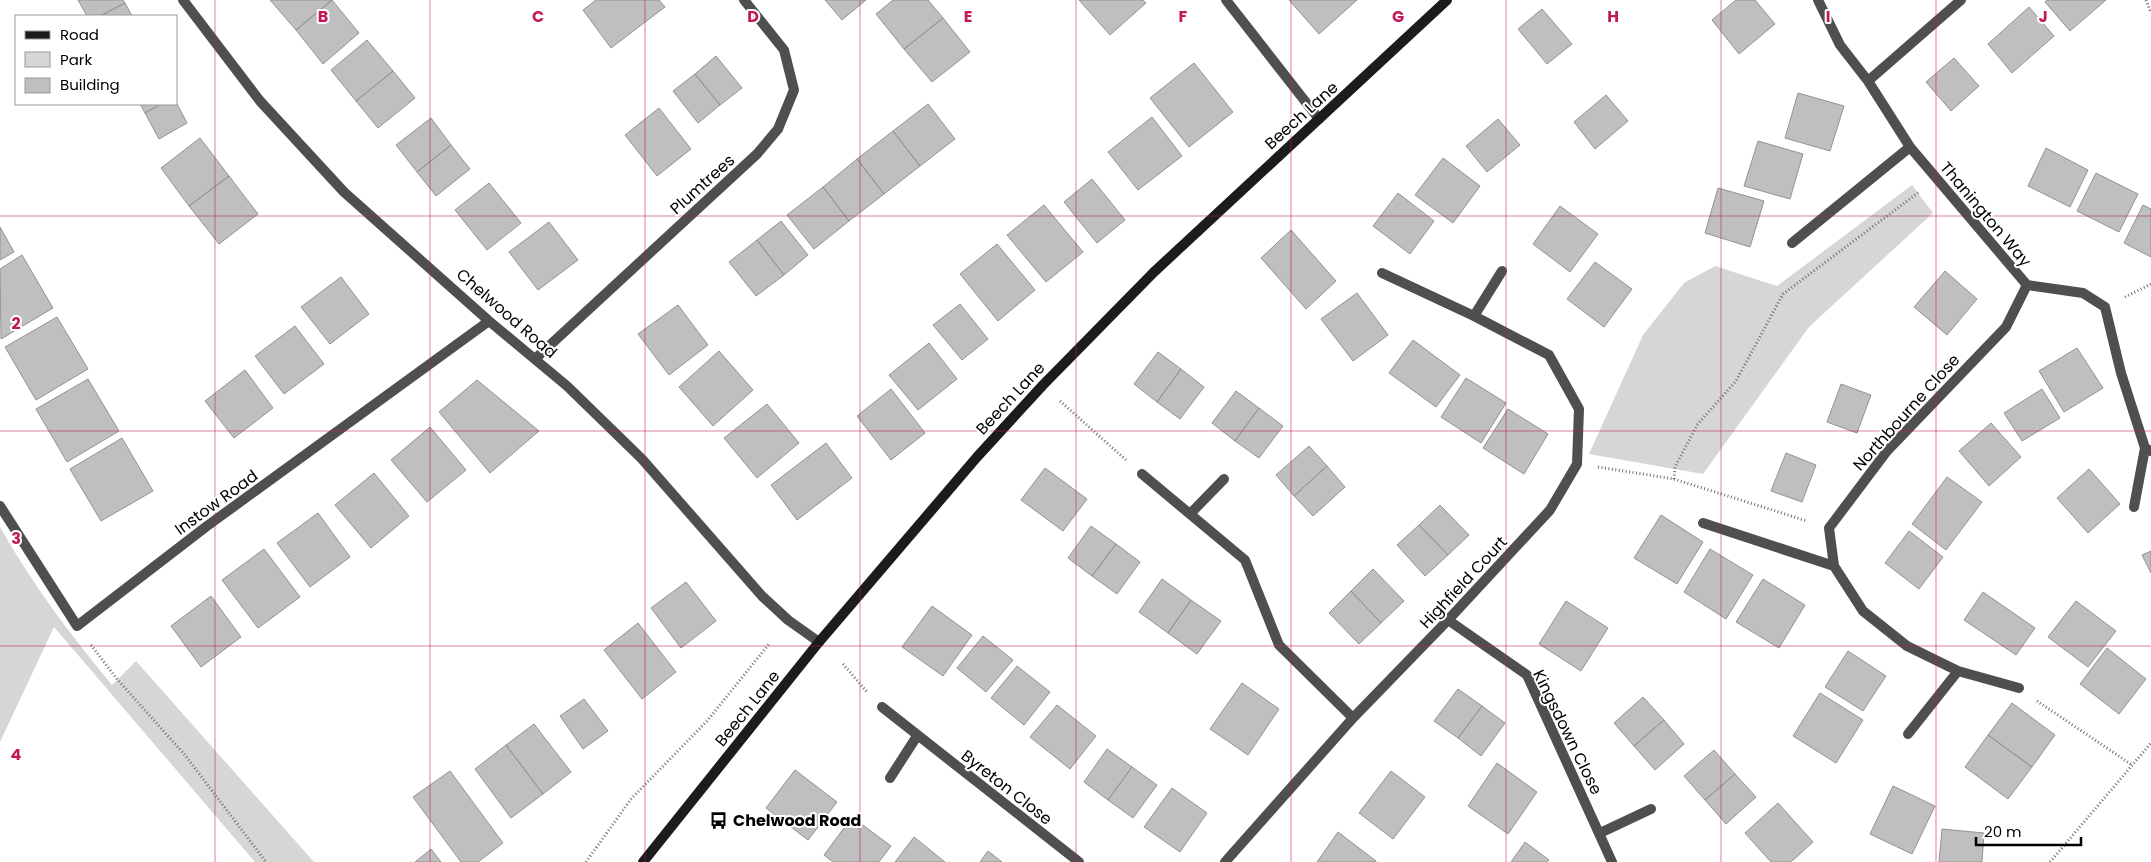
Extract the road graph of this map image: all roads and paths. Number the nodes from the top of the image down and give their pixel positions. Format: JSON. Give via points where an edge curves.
{"nodes":[{"id":1,"x":183,"y":0,"type":"edge"},
{"id":2,"x":744,"y":0,"type":"edge"},
{"id":3,"x":1226,"y":0,"type":"edge"},
{"id":4,"x":1447,"y":0,"type":"edge"},
{"id":5,"x":1818,"y":0,"type":"edge"},
{"id":6,"x":1961,"y":0,"type":"edge"},
{"id":7,"x":2146,"y":0,"type":"edge"},
{"id":8,"x":2151,"y":13,"type":"edge"},
{"id":9,"x":1868,"y":81,"type":"junction"},
{"id":10,"x":1319,"y":119,"type":"junction"},
{"id":11,"x":1910,"y":147,"type":"junction"},
{"id":12,"x":1936,"y":179,"type":"junction"},
{"id":13,"x":1792,"y":243,"type":"dead end"},
{"id":14,"x":1502,"y":271,"type":"dead end"},
{"id":15,"x":1382,"y":273,"type":"dead end"},
{"id":16,"x":2151,"y":284,"type":"edge"},
{"id":17,"x":2027,"y":286,"type":"junction"},
{"id":18,"x":2104,"y":307,"type":"junction"},
{"id":19,"x":1474,"y":316,"type":"junction"},
{"id":20,"x":489,"y":321,"type":"junction"},
{"id":21,"x":536,"y":358,"type":"junction"},
{"id":22,"x":1042,"y":385,"type":"junction"},
{"id":23,"x":2148,"y":450,"type":"edge"},
{"id":24,"x":1577,"y":464,"type":"junction"},
{"id":25,"x":1142,"y":474,"type":"joint"},
{"id":26,"x":1674,"y":478,"type":"junction"},
{"id":27,"x":1224,"y":479,"type":"dead end"},
{"id":28,"x":0,"y":506,"type":"edge"},
{"id":29,"x":2134,"y":508,"type":"dead end"},
{"id":30,"x":1190,"y":514,"type":"junction"},
{"id":31,"x":1703,"y":523,"type":"dead end"},
{"id":32,"x":1829,"y":528,"type":"junction"},
{"id":33,"x":1834,"y":566,"type":"junction"},
{"id":34,"x":1448,"y":620,"type":"junction"},
{"id":35,"x":78,"y":626,"type":"junction"},
{"id":36,"x":819,"y":642,"type":"junction"},
{"id":37,"x":770,"y":644,"type":"dead end"},
{"id":38,"x":842,"y":664,"type":"dead end"},
{"id":39,"x":1958,"y":671,"type":"junction"},
{"id":40,"x":2019,"y":688,"type":"joint"},
{"id":41,"x":882,"y":707,"type":"joint"},
{"id":42,"x":1353,"y":718,"type":"junction"},
{"id":43,"x":1908,"y":734,"type":"dead end"},
{"id":44,"x":917,"y":736,"type":"junction"},
{"id":45,"x":2151,"y":743,"type":"edge"},
{"id":46,"x":2132,"y":766,"type":"junction"},
{"id":47,"x":890,"y":778,"type":"dead end"},
{"id":48,"x":1651,"y":809,"type":"dead end"},
{"id":49,"x":1600,"y":833,"type":"junction"},
{"id":50,"x":266,"y":862,"type":"edge"},
{"id":51,"x":586,"y":862,"type":"edge"},
{"id":52,"x":644,"y":862,"type":"edge"},
{"id":53,"x":1079,"y":862,"type":"edge"},
{"id":54,"x":1225,"y":862,"type":"edge"},
{"id":55,"x":1612,"y":862,"type":"edge"},
{"id":56,"x":2050,"y":862,"type":"edge"}],
"edges":[{"from":1,"to":20,"type":"street","name":"Chelwood Road","via":[[260,101],[344,192]]},
{"from":2,"to":21,"type":"street","name":"Plumtrees","via":[[784,50],[794,90],[778,129],[758,154]]},
{"from":3,"to":10,"type":"street"},
{"from":4,"to":10,"type":"street","name":"Beech Lane"},
{"from":5,"to":9,"type":"street","name":"Thanington Way","via":[[1840,45]]},
{"from":6,"to":9,"type":"street"},
{"from":7,"to":8,"type":"path"},
{"from":9,"to":11,"type":"street","name":"Thanington Way"},
{"from":10,"to":22,"type":"street","name":"Beech Lane","via":[[1154,272]]},
{"from":11,"to":12,"type":"street","name":"Thanington Way"},
{"from":11,"to":13,"type":"street"},
{"from":12,"to":17,"type":"street","name":"Thanington Way"},
{"from":12,"to":26,"type":"path","via":[[1782,294],[1736,381],[1697,425],[1674,467]]},
{"from":14,"to":19,"type":"street"},
{"from":15,"to":19,"type":"street","name":"Highfield Court"},
{"from":16,"to":18,"type":"path"},
{"from":17,"to":18,"type":"street","name":"Thanington Way","via":[[2083,293]]},
{"from":17,"to":32,"type":"street","name":"Northbourne Close","via":[[2006,327],[1887,451]]},
{"from":18,"to":23,"type":"street","via":[[2121,372]]},
{"from":19,"to":24,"type":"street","name":"Highfield Court","via":[[1549,355],[1579,409]]},
{"from":20,"to":21,"type":"street","name":"Chelwood Road"},
{"from":20,"to":35,"type":"street","name":"Instow Road","via":[[207,526]]},
{"from":21,"to":36,"type":"street","name":"Chelwood Road","via":[[642,459],[762,596]]},
{"from":22,"to":25,"type":"path"},
{"from":22,"to":36,"type":"street","name":"Beech Lane"},
{"from":23,"to":29,"type":"street"},
{"from":24,"to":26,"type":"path"},
{"from":24,"to":34,"type":"street","name":"Highfield Court","via":[[1550,510]]},
{"from":25,"to":30,"type":"street"},
{"from":26,"to":32,"type":"path"},
{"from":27,"to":30,"type":"street"},
{"from":28,"to":35,"type":"street"},
{"from":30,"to":42,"type":"street","via":[[1245,560],[1279,645]]},
{"from":31,"to":33,"type":"street"},
{"from":32,"to":33,"type":"street"},
{"from":33,"to":39,"type":"street","via":[[1863,611],[1907,646]]},
{"from":34,"to":42,"type":"street","name":"Highfield Court"},
{"from":34,"to":49,"type":"street","name":"Kingsdown Close","via":[[1527,675]]},
{"from":35,"to":50,"type":"path","via":[[116,679],[185,756]]},
{"from":36,"to":52,"type":"street","name":"Beech Lane"},
{"from":37,"to":51,"type":"path","via":[[707,721],[631,799]]},
{"from":38,"to":41,"type":"path"},
{"from":39,"to":40,"type":"street"},
{"from":39,"to":43,"type":"street"},
{"from":40,"to":46,"type":"path"},
{"from":41,"to":44,"type":"street","name":"Byreton Close"},
{"from":42,"to":54,"type":"street","name":"Highfield Court"},
{"from":44,"to":47,"type":"street"},
{"from":44,"to":53,"type":"street","name":"Byreton Close"},
{"from":45,"to":46,"type":"path"},
{"from":46,"to":56,"type":"path"},
{"from":48,"to":49,"type":"street"},
{"from":49,"to":55,"type":"street","name":"Kingsdown Close"}]}
